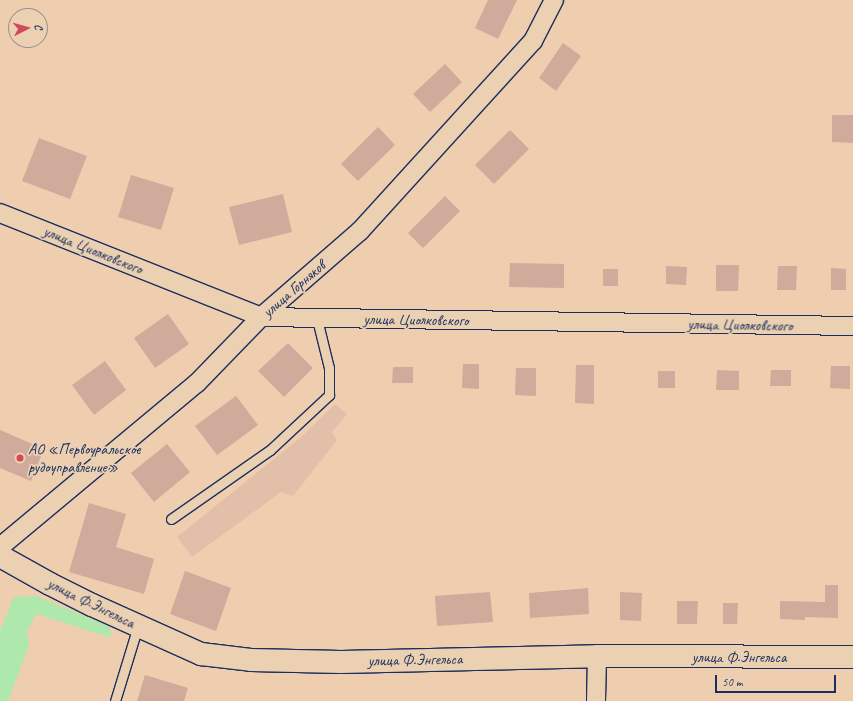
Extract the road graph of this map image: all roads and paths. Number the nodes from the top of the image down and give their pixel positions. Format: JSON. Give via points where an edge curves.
{"nodes":[{"id":1,"x":554,"y":0,"type":"edge"},
{"id":2,"x":0,"y":213,"type":"edge"},
{"id":3,"x":261,"y":317,"type":"junction"},
{"id":4,"x":317,"y":319,"type":"junction"},
{"id":5,"x":853,"y":326,"type":"edge"},
{"id":6,"x":171,"y":519,"type":"dead end"},
{"id":7,"x":0,"y":547,"type":"edge"},
{"id":8,"x":0,"y":556,"type":"edge"},
{"id":9,"x":138,"y":626,"type":"junction"},
{"id":10,"x":597,"y":656,"type":"junction"},
{"id":11,"x":853,"y":657,"type":"edge"},
{"id":12,"x":115,"y":701,"type":"edge"},
{"id":13,"x":596,"y":701,"type":"edge"}],
"edges":[{"from":1,"to":3,"type":"street","name":"улица Горняков","via":[[533,40],[360,231]]},
{"from":2,"to":3,"type":"street","name":"улица Циолковского"},
{"from":3,"to":4,"type":"street","name":"улица Циолковского"},
{"from":3,"to":7,"type":"street","name":"улица Горняков","via":[[197,383]]},
{"from":4,"to":5,"type":"street","name":"улица Циолковского"},
{"from":4,"to":6,"type":"lane","via":[[329,368],[329,395],[270,450]]},
{"from":8,"to":9,"type":"street","name":"улица Ф.Энгельса","via":[[50,584]]},
{"from":9,"to":10,"type":"street","name":"улица Ф.Энгельса","via":[[201,654],[251,660],[341,662]]},
{"from":9,"to":12,"type":"lane"},
{"from":10,"to":11,"type":"street","name":"улица Ф.Энгельса"},
{"from":10,"to":13,"type":"street"}]}
